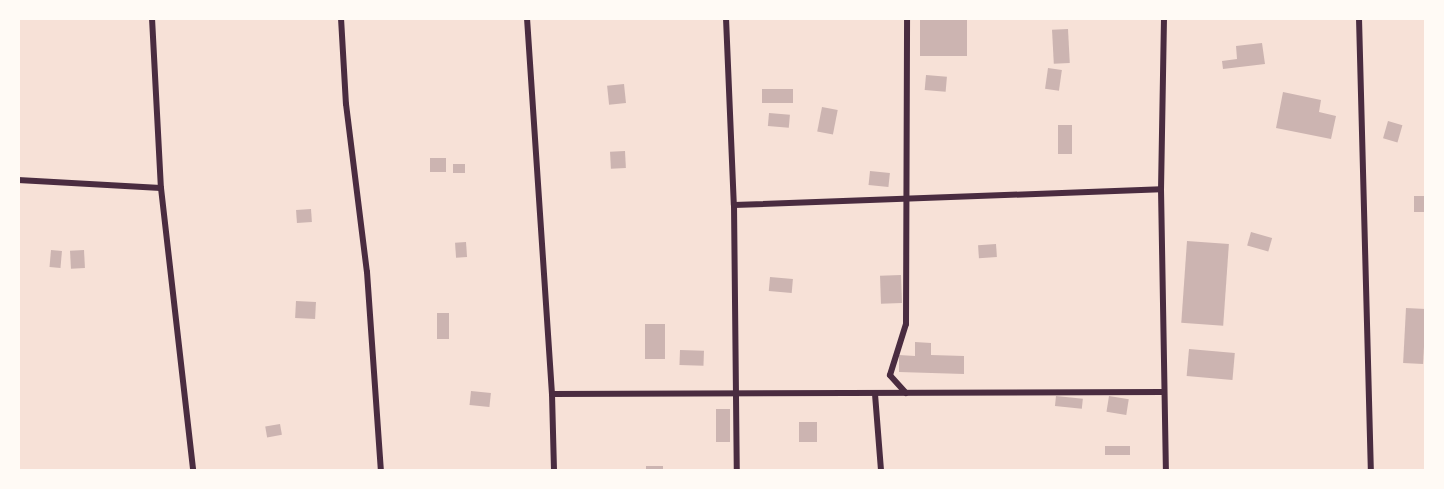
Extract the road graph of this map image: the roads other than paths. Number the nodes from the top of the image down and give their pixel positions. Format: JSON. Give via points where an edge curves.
{"nodes":[{"id":1,"x":152,"y":18,"type":"edge"},
{"id":2,"x":341,"y":18,"type":"edge"},
{"id":3,"x":527,"y":18,"type":"edge"},
{"id":4,"x":726,"y":18,"type":"edge"},
{"id":5,"x":907,"y":18,"type":"edge"},
{"id":6,"x":1164,"y":18,"type":"edge"},
{"id":7,"x":1359,"y":18,"type":"edge"},
{"id":8,"x":18,"y":180,"type":"edge"},
{"id":9,"x":161,"y":188,"type":"junction"},
{"id":10,"x":1161,"y":189,"type":"junction"},
{"id":11,"x":904,"y":198,"type":"junction"},
{"id":12,"x":734,"y":205,"type":"junction"},
{"id":13,"x":1163,"y":392,"type":"junction"},
{"id":14,"x":736,"y":393,"type":"junction"},
{"id":15,"x":906,"y":393,"type":"junction"},
{"id":16,"x":552,"y":394,"type":"junction"},
{"id":17,"x":875,"y":394,"type":"junction"},
{"id":18,"x":193,"y":471,"type":"edge"},
{"id":19,"x":381,"y":471,"type":"edge"},
{"id":20,"x":554,"y":471,"type":"edge"},
{"id":21,"x":737,"y":471,"type":"edge"},
{"id":22,"x":881,"y":471,"type":"edge"},
{"id":23,"x":1166,"y":471,"type":"edge"},
{"id":24,"x":1371,"y":471,"type":"edge"}],
"edges":[{"from":1,"to":9,"type":"street"},
{"from":2,"to":19,"type":"street","via":[[346,104],[367,272]]},
{"from":3,"to":16,"type":"street"},
{"from":4,"to":12,"type":"street"},
{"from":5,"to":11,"type":"street"},
{"from":6,"to":10,"type":"street"},
{"from":7,"to":24,"type":"street"},
{"from":8,"to":9,"type":"street"},
{"from":9,"to":18,"type":"street"},
{"from":10,"to":11,"type":"street"},
{"from":10,"to":13,"type":"street"},
{"from":11,"to":12,"type":"street"},
{"from":11,"to":15,"type":"street","via":[[906,324],[890,375]]},
{"from":12,"to":14,"type":"street"},
{"from":13,"to":15,"type":"street"},
{"from":13,"to":23,"type":"street"},
{"from":14,"to":16,"type":"street"},
{"from":14,"to":17,"type":"street"},
{"from":14,"to":21,"type":"street"},
{"from":15,"to":17,"type":"street"},
{"from":16,"to":20,"type":"street"},
{"from":17,"to":22,"type":"street"}]}
